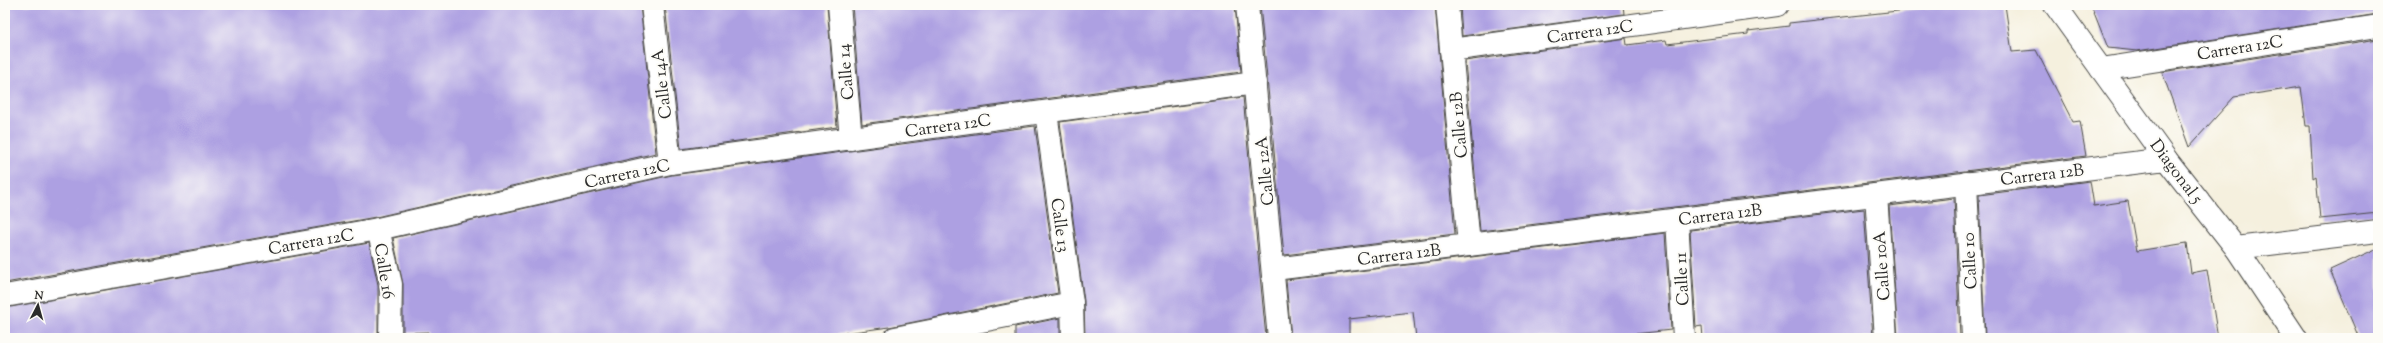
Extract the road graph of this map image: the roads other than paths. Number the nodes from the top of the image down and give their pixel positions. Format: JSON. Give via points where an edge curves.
{"nodes":[{"id":1,"x":652,"y":5,"type":"edge"},
{"id":2,"x":839,"y":5,"type":"edge"},
{"id":3,"x":1247,"y":5,"type":"edge"},
{"id":4,"x":1447,"y":5,"type":"edge"},
{"id":5,"x":1776,"y":5,"type":"edge"},
{"id":6,"x":2055,"y":5,"type":"edge"},
{"id":7,"x":2378,"y":26,"type":"edge"},
{"id":8,"x":1451,"y":50,"type":"junction"},
{"id":9,"x":2101,"y":69,"type":"junction"},
{"id":10,"x":1255,"y":83,"type":"junction"},
{"id":11,"x":1046,"y":112,"type":"junction"},
{"id":12,"x":851,"y":139,"type":"junction"},
{"id":13,"x":2166,"y":159,"type":"junction"},
{"id":14,"x":670,"y":163,"type":"junction"},
{"id":15,"x":1966,"y":184,"type":"junction"},
{"id":16,"x":1876,"y":195,"type":"junction"},
{"id":17,"x":1677,"y":219,"type":"junction"},
{"id":18,"x":378,"y":229,"type":"junction"},
{"id":19,"x":2378,"y":231,"type":"edge"},
{"id":20,"x":1468,"y":245,"type":"junction"},
{"id":21,"x":2236,"y":248,"type":"junction"},
{"id":22,"x":1274,"y":269,"type":"junction"},
{"id":23,"x":5,"y":296,"type":"edge"},
{"id":24,"x":1072,"y":303,"type":"junction"},
{"id":25,"x":390,"y":338,"type":"edge"},
{"id":26,"x":895,"y":338,"type":"edge"},
{"id":27,"x":1073,"y":338,"type":"edge"},
{"id":28,"x":1279,"y":338,"type":"edge"},
{"id":29,"x":1684,"y":338,"type":"edge"},
{"id":30,"x":1886,"y":338,"type":"edge"},
{"id":31,"x":1973,"y":338,"type":"edge"},
{"id":32,"x":2296,"y":338,"type":"edge"}],
"edges":[{"from":1,"to":14,"type":"street","name":"Calle 14A"},
{"from":2,"to":12,"type":"street","name":"Calle 14"},
{"from":3,"to":10,"type":"street","name":"Calle 12A"},
{"from":4,"to":8,"type":"street","name":"Calle 12B"},
{"from":5,"to":8,"type":"street","name":"Carrera 12C"},
{"from":6,"to":9,"type":"street","name":"Diagonal 5"},
{"from":7,"to":9,"type":"street","name":"Carrera 12C"},
{"from":8,"to":20,"type":"street","name":"Calle 12B"},
{"from":9,"to":13,"type":"street","name":"Diagonal 5"},
{"from":10,"to":11,"type":"street","name":"Carrera 12C"},
{"from":10,"to":22,"type":"street","name":"Calle 12A"},
{"from":11,"to":12,"type":"street","name":"Carrera 12C"},
{"from":11,"to":24,"type":"street","name":"Calle 13"},
{"from":12,"to":14,"type":"street","name":"Carrera 12C"},
{"from":13,"to":15,"type":"street","name":"Carrera 12B"},
{"from":13,"to":21,"type":"street","name":"Diagonal 5"},
{"from":14,"to":18,"type":"street","name":"Carrera 12C"},
{"from":15,"to":16,"type":"street","name":"Carrera 12B"},
{"from":15,"to":31,"type":"street","name":"Calle 10"},
{"from":16,"to":17,"type":"street","name":"Carrera 12B"},
{"from":16,"to":30,"type":"street","name":"Calle 10A"},
{"from":17,"to":20,"type":"street","name":"Carrera 12B"},
{"from":17,"to":29,"type":"street","name":"Calle 11"},
{"from":18,"to":23,"type":"street","name":"Carrera 12C"},
{"from":18,"to":25,"type":"street","name":"Calle 16","via":[[391,284]]},
{"from":19,"to":21,"type":"street"},
{"from":20,"to":22,"type":"street","name":"Carrera 12B"},
{"from":21,"to":32,"type":"street","name":"Diagonal 5"},
{"from":22,"to":28,"type":"street","name":"Calle 12A"},
{"from":24,"to":26,"type":"street"},
{"from":24,"to":27,"type":"street","name":"Calle 13"}]}
